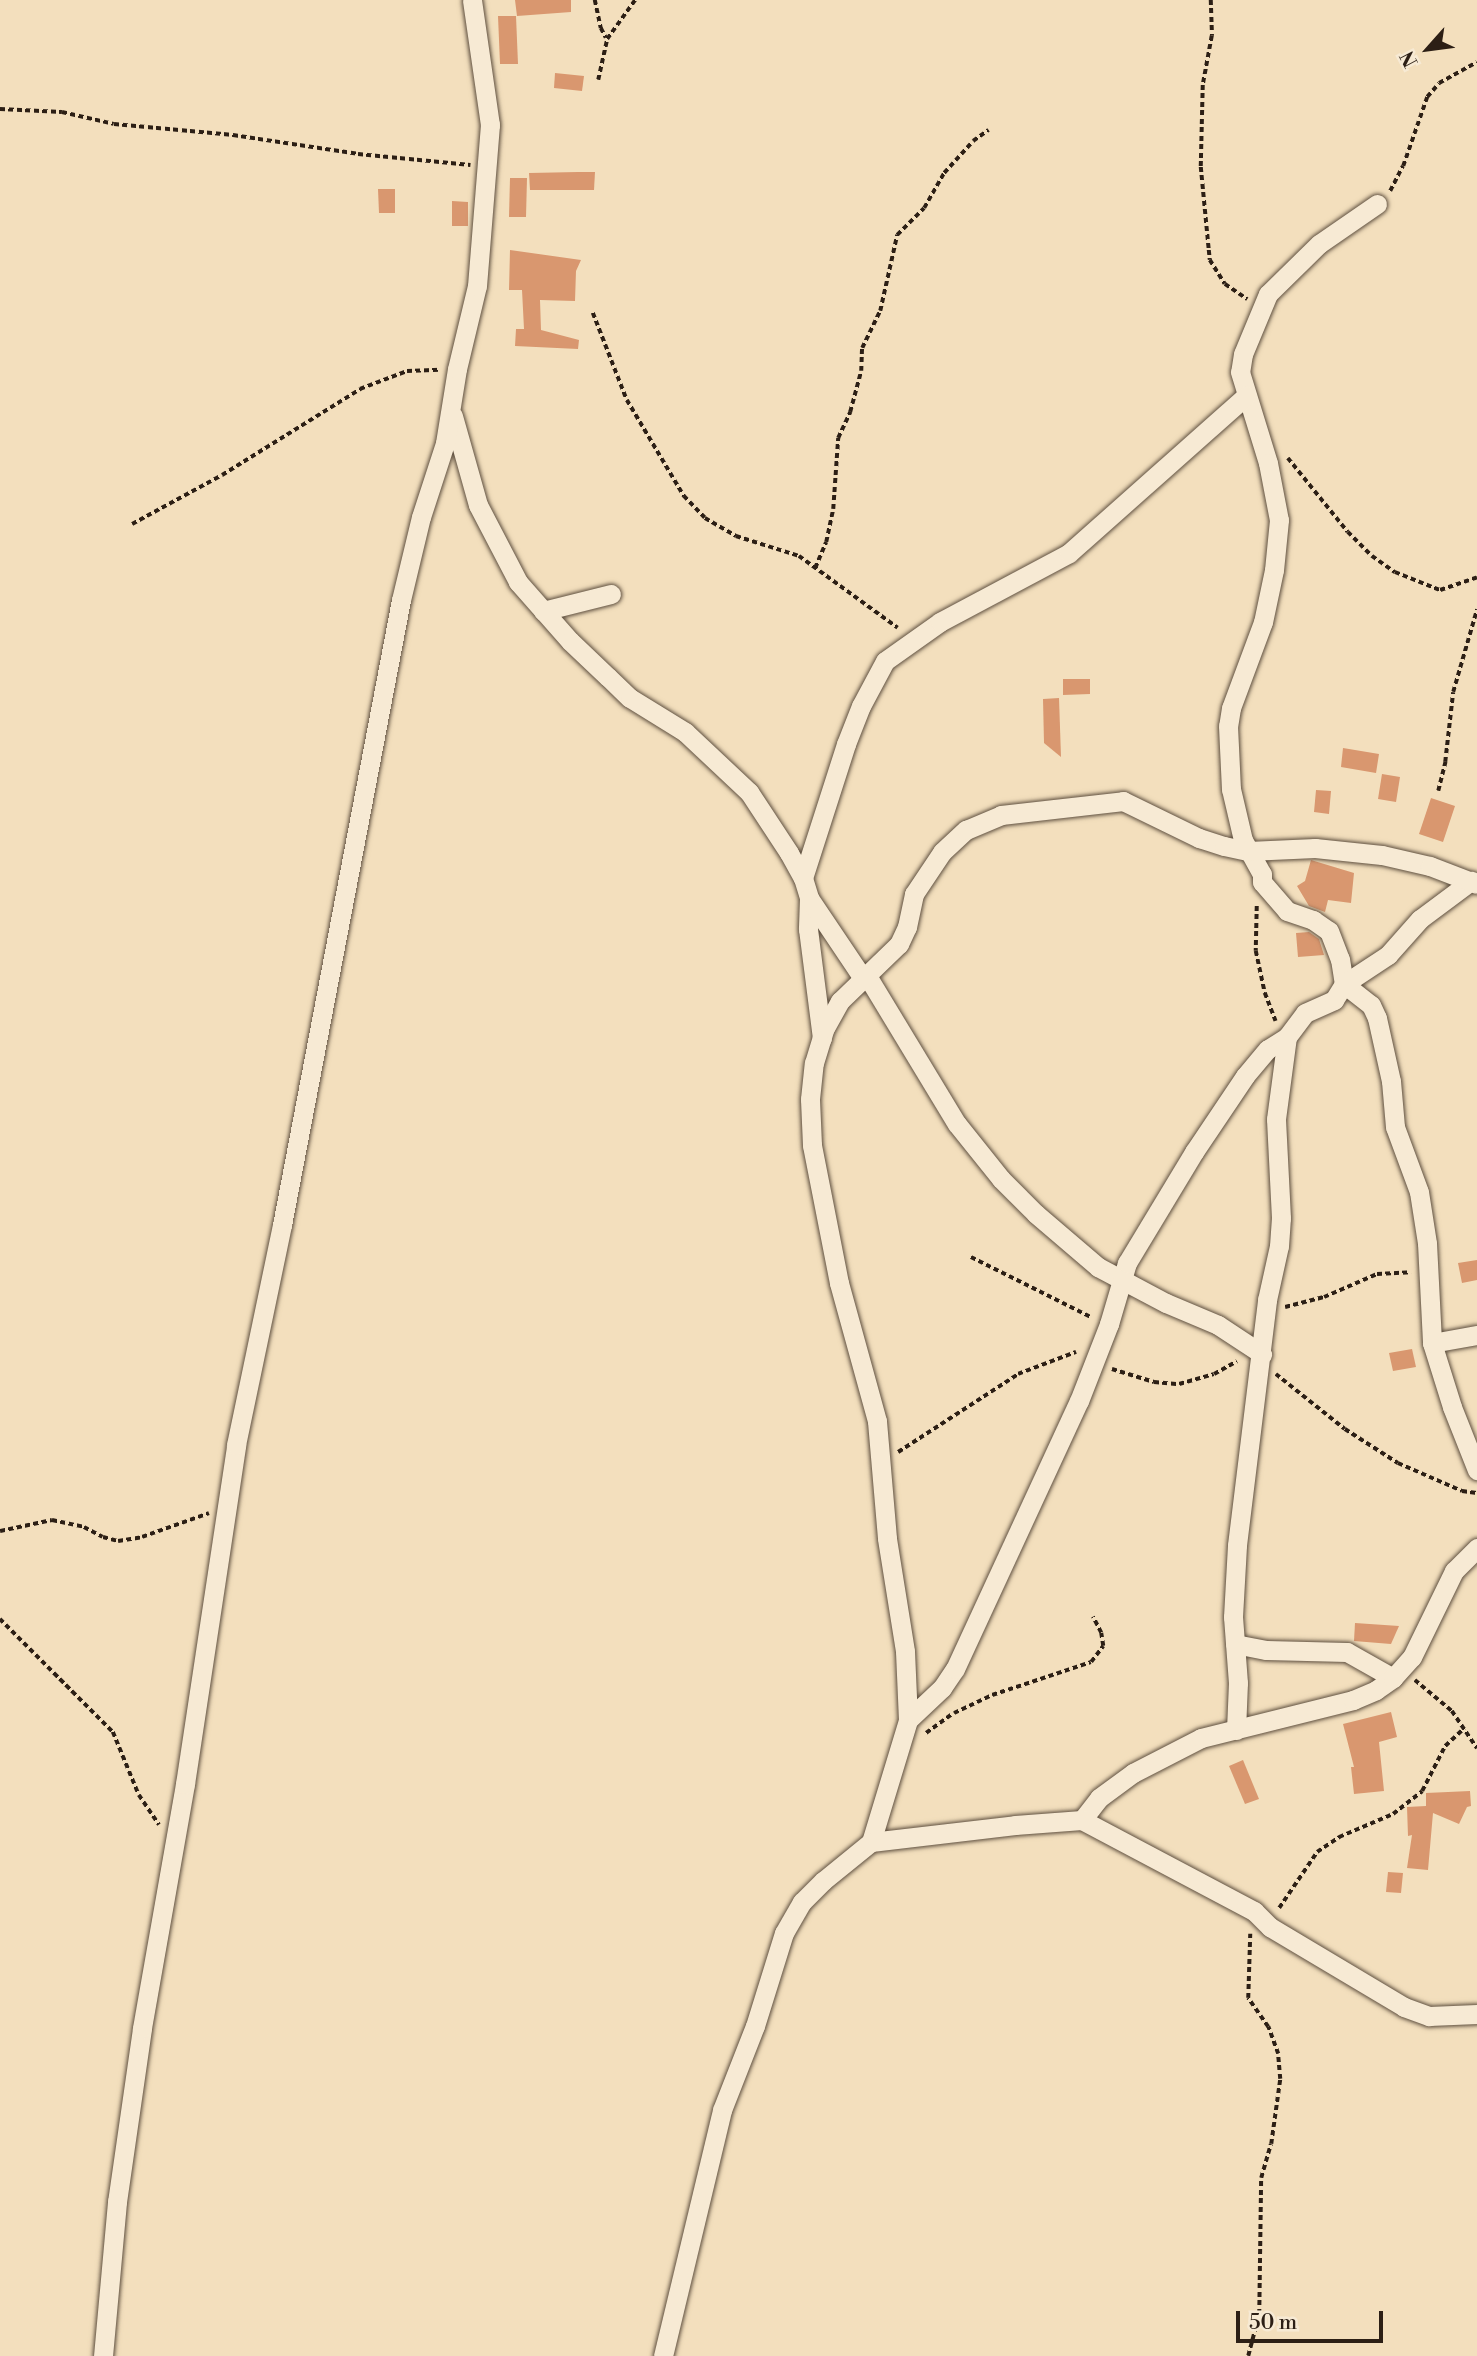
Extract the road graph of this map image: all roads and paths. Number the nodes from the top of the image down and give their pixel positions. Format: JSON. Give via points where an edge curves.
{"nodes":[{"id":1,"x":471,"y":0,"type":"edge"},
{"id":2,"x":595,"y":0,"type":"edge"},
{"id":3,"x":635,"y":0,"type":"edge"},
{"id":4,"x":1212,"y":0,"type":"edge"},
{"id":5,"x":607,"y":39,"type":"junction"},
{"id":6,"x":1477,"y":62,"type":"edge"},
{"id":7,"x":598,"y":79,"type":"dead end"},
{"id":8,"x":0,"y":109,"type":"edge"},
{"id":9,"x":988,"y":130,"type":"dead end"},
{"id":10,"x":486,"y":168,"type":"junction"},
{"id":11,"x":1377,"y":204,"type":"joint"},
{"id":12,"x":593,"y":313,"type":"dead end"},
{"id":13,"x":1256,"y":316,"type":"junction"},
{"id":14,"x":457,"y":369,"type":"junction"},
{"id":15,"x":1246,"y":396,"type":"junction"},
{"id":16,"x":451,"y":409,"type":"junction"},
{"id":17,"x":1286,"y":456,"type":"dead end"},
{"id":18,"x":132,"y":524,"type":"dead end"},
{"id":19,"x":815,"y":568,"type":"junction"},
{"id":20,"x":1477,"y":577,"type":"edge"},
{"id":21,"x":611,"y":594,"type":"dead end"},
{"id":22,"x":1477,"y":609,"type":"edge"},
{"id":23,"x":543,"y":611,"type":"junction"},
{"id":24,"x":912,"y":638,"type":"junction"},
{"id":25,"x":1438,"y":792,"type":"dead end"},
{"id":26,"x":1248,"y":851,"type":"junction"},
{"id":27,"x":803,"y":877,"type":"junction"},
{"id":28,"x":1262,"y":882,"type":"junction"},
{"id":29,"x":1474,"y":883,"type":"edge"},
{"id":30,"x":809,"y":898,"type":"junction"},
{"id":31,"x":864,"y":976,"type":"junction"},
{"id":32,"x":1344,"y":984,"type":"junction"},
{"id":33,"x":822,"y":1038,"type":"junction"},
{"id":34,"x":1285,"y":1038,"type":"junction"},
{"id":35,"x":971,"y":1257,"type":"dead end"},
{"id":36,"x":1429,"y":1273,"type":"junction"},
{"id":37,"x":1120,"y":1280,"type":"junction"},
{"id":38,"x":1266,"y":1311,"type":"junction"},
{"id":39,"x":1106,"y":1331,"type":"junction"},
{"id":40,"x":1477,"y":1335,"type":"edge"},
{"id":41,"x":1432,"y":1343,"type":"junction"},
{"id":42,"x":1259,"y":1354,"type":"junction"},
{"id":43,"x":1094,"y":1360,"type":"junction"},
{"id":44,"x":882,"y":1463,"type":"junction"},
{"id":45,"x":1477,"y":1470,"type":"edge"},
{"id":46,"x":1477,"y":1493,"type":"edge"},
{"id":47,"x":227,"y":1507,"type":"junction"},
{"id":48,"x":0,"y":1531,"type":"edge"},
{"id":49,"x":1477,"y":1548,"type":"edge"},
{"id":50,"x":1093,"y":1617,"type":"dead end"},
{"id":51,"x":0,"y":1619,"type":"edge"},
{"id":52,"x":1235,"y":1644,"type":"junction"},
{"id":53,"x":1398,"y":1674,"type":"junction"},
{"id":54,"x":908,"y":1720,"type":"junction"},
{"id":55,"x":1464,"y":1728,"type":"junction"},
{"id":56,"x":1236,"y":1730,"type":"junction"},
{"id":57,"x":1477,"y":1748,"type":"edge"},
{"id":58,"x":898,"y":1752,"type":"junction"},
{"id":59,"x":1082,"y":1820,"type":"junction"},
{"id":60,"x":871,"y":1842,"type":"junction"},
{"id":61,"x":173,"y":1850,"type":"junction"},
{"id":62,"x":1254,"y":1912,"type":"junction"},
{"id":63,"x":1270,"y":1927,"type":"junction"},
{"id":64,"x":1477,"y":2014,"type":"edge"},
{"id":65,"x":103,"y":2356,"type":"edge"},
{"id":66,"x":663,"y":2356,"type":"edge"},
{"id":67,"x":1248,"y":2356,"type":"edge"}],
"edges":[{"from":1,"to":10,"type":"street","via":[[489,125]]},
{"from":2,"to":5,"type":"path"},
{"from":3,"to":5,"type":"path"},
{"from":4,"to":13,"type":"path","via":[[1212,36],[1203,85],[1201,180],[1210,260],[1225,284],[1248,299]]},
{"from":5,"to":7,"type":"path"},
{"from":6,"to":11,"type":"path","via":[[1439,83],[1427,97],[1394,185]]},
{"from":8,"to":10,"type":"path","via":[[62,112],[114,124]]},
{"from":9,"to":19,"type":"path","via":[[944,173],[924,208],[897,234],[880,311],[862,348],[861,371],[838,438],[833,509]]},
{"from":10,"to":14,"type":"street","via":[[477,286]]},
{"from":11,"to":13,"type":"street","via":[[1319,244],[1268,294]]},
{"from":12,"to":19,"type":"path","via":[[626,400],[684,496],[705,518],[736,536],[799,556]]},
{"from":13,"to":15,"type":"street","via":[[1242,354],[1240,372]]},
{"from":14,"to":16,"type":"street"},
{"from":14,"to":18,"type":"path","via":[[407,371],[360,389],[222,475]]},
{"from":15,"to":24,"type":"street","via":[[1069,553]]},
{"from":15,"to":26,"type":"street","via":[[1268,463],[1279,520],[1263,622],[1228,726],[1233,807]]},
{"from":16,"to":23,"type":"street","via":[[478,505],[518,582]]},
{"from":16,"to":47,"type":"street","via":[[385,676]]},
{"from":17,"to":20,"type":"path","via":[[1348,533],[1395,572],[1440,590]]},
{"from":19,"to":24,"type":"path"},
{"from":21,"to":23,"type":"street"},
{"from":22,"to":25,"type":"path","via":[[1453,692]]},
{"from":23,"to":27,"type":"street","via":[[615,684],[685,732],[748,792]]},
{"from":24,"to":27,"type":"street","via":[[885,661],[861,706]]},
{"from":26,"to":28,"type":"street"},
{"from":26,"to":29,"type":"street","via":[[1315,848],[1382,855]]},
{"from":26,"to":31,"type":"street","via":[[1199,838],[1124,801],[1001,815],[966,830],[942,852],[914,894],[899,944]]},
{"from":27,"to":30,"type":"street"},
{"from":28,"to":32,"type":"street","via":[[1287,911],[1329,931]]},
{"from":28,"to":34,"type":"path","via":[[1256,951],[1265,993]]},
{"from":29,"to":32,"type":"street","via":[[1420,919],[1388,955]]},
{"from":30,"to":31,"type":"street"},
{"from":30,"to":33,"type":"street","via":[[808,929]]},
{"from":31,"to":33,"type":"street","via":[[840,1001]]},
{"from":31,"to":37,"type":"street","via":[[976,1150],[1000,1179],[1066,1242]]},
{"from":32,"to":34,"type":"street","via":[[1334,1000],[1305,1013]]},
{"from":32,"to":36,"type":"street","via":[[1371,1005],[1377,1018],[1391,1081],[1395,1127],[1419,1192]]},
{"from":33,"to":44,"type":"street","via":[[810,1099],[812,1145],[839,1283],[877,1421]]},
{"from":34,"to":37,"type":"street","via":[[1268,1049],[1245,1076],[1173,1185]]},
{"from":34,"to":38,"type":"street","via":[[1276,1119],[1281,1218]]},
{"from":35,"to":39,"type":"path"},
{"from":36,"to":38,"type":"path","via":[[1377,1274],[1324,1297]]},
{"from":36,"to":41,"type":"street"},
{"from":37,"to":39,"type":"street"},
{"from":37,"to":42,"type":"street","via":[[1218,1325]]},
{"from":38,"to":42,"type":"street"},
{"from":39,"to":43,"type":"street"},
{"from":39,"to":44,"type":"path","via":[[1063,1358],[1018,1374]]},
{"from":40,"to":41,"type":"street"},
{"from":41,"to":45,"type":"street"},
{"from":42,"to":43,"type":"path","via":[[1179,1384],[1123,1374]]},
{"from":42,"to":46,"type":"path","via":[[1315,1406],[1398,1464]]},
{"from":42,"to":52,"type":"street","via":[[1237,1545]]},
{"from":43,"to":54,"type":"street","via":[[955,1669]]},
{"from":44,"to":54,"type":"street","via":[[887,1538],[905,1651]]},
{"from":47,"to":48,"type":"path","via":[[118,1541],[52,1520]]},
{"from":47,"to":61,"type":"street"},
{"from":49,"to":53,"type":"street","via":[[1454,1571],[1412,1657]]},
{"from":50,"to":58,"type":"path","via":[[1102,1646],[1091,1662],[979,1701]]},
{"from":51,"to":61,"type":"path","via":[[113,1732],[139,1795]]},
{"from":52,"to":53,"type":"street","via":[[1266,1650],[1347,1652]]},
{"from":52,"to":56,"type":"street"},
{"from":53,"to":55,"type":"path","via":[[1452,1711]]},
{"from":53,"to":56,"type":"street","via":[[1353,1700]]},
{"from":54,"to":58,"type":"street"},
{"from":55,"to":57,"type":"path"},
{"from":55,"to":63,"type":"path","via":[[1445,1746],[1431,1779],[1407,1804],[1339,1837],[1317,1853],[1285,1895]]},
{"from":56,"to":59,"type":"street","via":[[1200,1738],[1133,1773],[1099,1798]]},
{"from":58,"to":60,"type":"street"},
{"from":59,"to":60,"type":"street"},
{"from":59,"to":62,"type":"street"},
{"from":60,"to":66,"type":"street","via":[[823,1881],[784,1933],[722,2110]]},
{"from":61,"to":65,"type":"street","via":[[117,2202]]},
{"from":62,"to":63,"type":"street"},
{"from":62,"to":67,"type":"path","via":[[1247,1953],[1248,1998],[1268,2027],[1278,2054],[1280,2079],[1261,2178],[1259,2314]]},
{"from":63,"to":64,"type":"street","via":[[1404,2007],[1429,2016]]}]}
